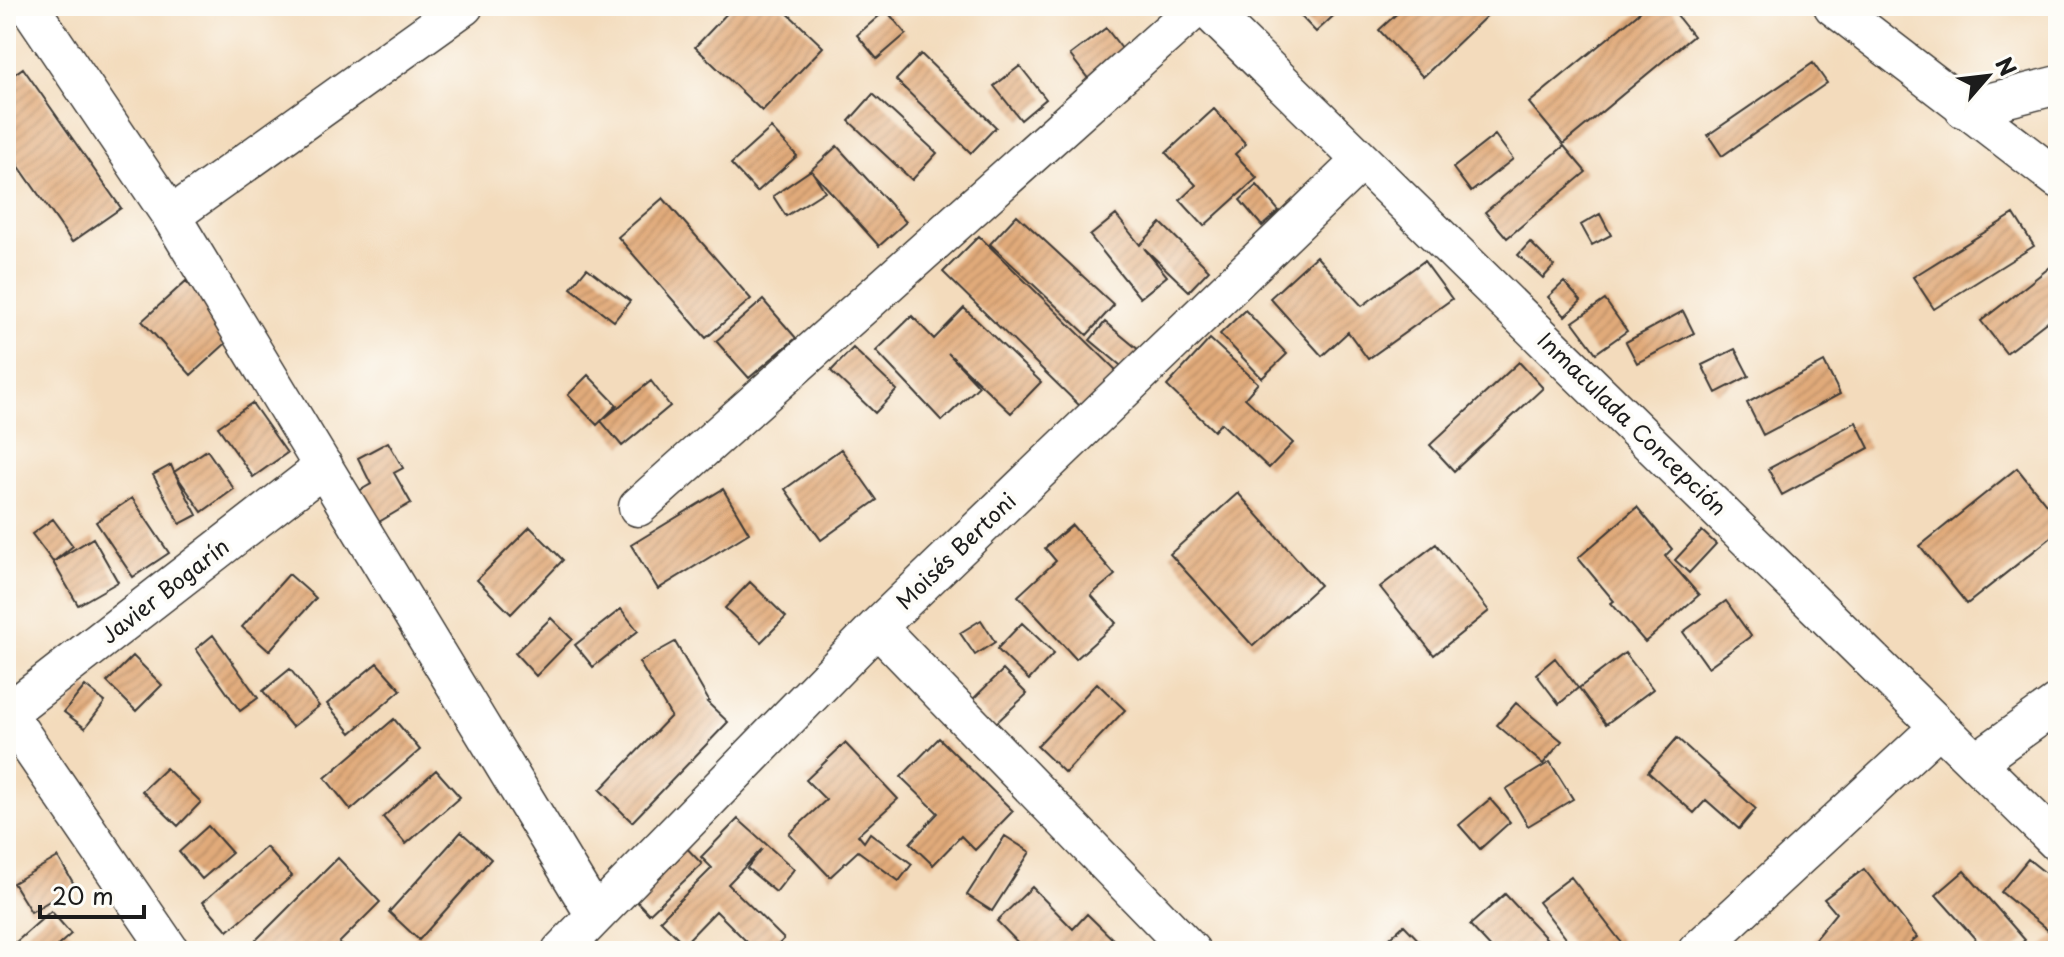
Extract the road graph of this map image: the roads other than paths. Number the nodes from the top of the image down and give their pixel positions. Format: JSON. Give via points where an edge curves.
{"nodes":[{"id":1,"x":26,"y":6,"type":"edge"},
{"id":2,"x":464,"y":6,"type":"edge"},
{"id":3,"x":1201,"y":6,"type":"edge"},
{"id":4,"x":1833,"y":6,"type":"edge"},
{"id":5,"x":6,"y":19,"type":"edge"},
{"id":6,"x":2058,"y":85,"type":"edge"},
{"id":7,"x":1964,"y":109,"type":"junction"},
{"id":8,"x":1361,"y":161,"type":"junction"},
{"id":9,"x":2058,"y":179,"type":"edge"},
{"id":10,"x":171,"y":216,"type":"junction"},
{"id":11,"x":324,"y":467,"type":"junction"},
{"id":12,"x":638,"y":507,"type":"dead end"},
{"id":13,"x":877,"y":627,"type":"junction"},
{"id":14,"x":2058,"y":703,"type":"edge"},
{"id":15,"x":6,"y":714,"type":"edge"},
{"id":16,"x":1939,"y":727,"type":"junction"},
{"id":17,"x":1977,"y":761,"type":"junction"},
{"id":18,"x":2058,"y":843,"type":"edge"},
{"id":19,"x":595,"y":915,"type":"junction"},
{"id":20,"x":170,"y":951,"type":"edge"},
{"id":21,"x":561,"y":951,"type":"edge"},
{"id":22,"x":1191,"y":951,"type":"edge"},
{"id":23,"x":1697,"y":951,"type":"edge"}],
"edges":[{"from":1,"to":5,"type":"street"},
{"from":1,"to":10,"type":"street"},
{"from":2,"to":10,"type":"street"},
{"from":3,"to":8,"type":"street","name":"Inmaculada Concepción"},
{"from":3,"to":12,"type":"street"},
{"from":4,"to":7,"type":"street"},
{"from":6,"to":7,"type":"street"},
{"from":7,"to":9,"type":"street"},
{"from":8,"to":13,"type":"street","name":"Moisés Bertoni"},
{"from":8,"to":16,"type":"street","name":"Inmaculada Concepción"},
{"from":10,"to":11,"type":"street"},
{"from":11,"to":15,"type":"street","name":"Javier Bogarín"},
{"from":11,"to":19,"type":"street"},
{"from":13,"to":19,"type":"street","name":"Moisés Bertoni"},
{"from":13,"to":22,"type":"street"},
{"from":14,"to":17,"type":"street"},
{"from":15,"to":20,"type":"street"},
{"from":16,"to":17,"type":"street","name":"Inmaculada Concepción"},
{"from":16,"to":23,"type":"street"},
{"from":17,"to":18,"type":"street","name":"Inmaculada Concepción"},
{"from":19,"to":21,"type":"street","name":"Moisés Bertoni"}]}
